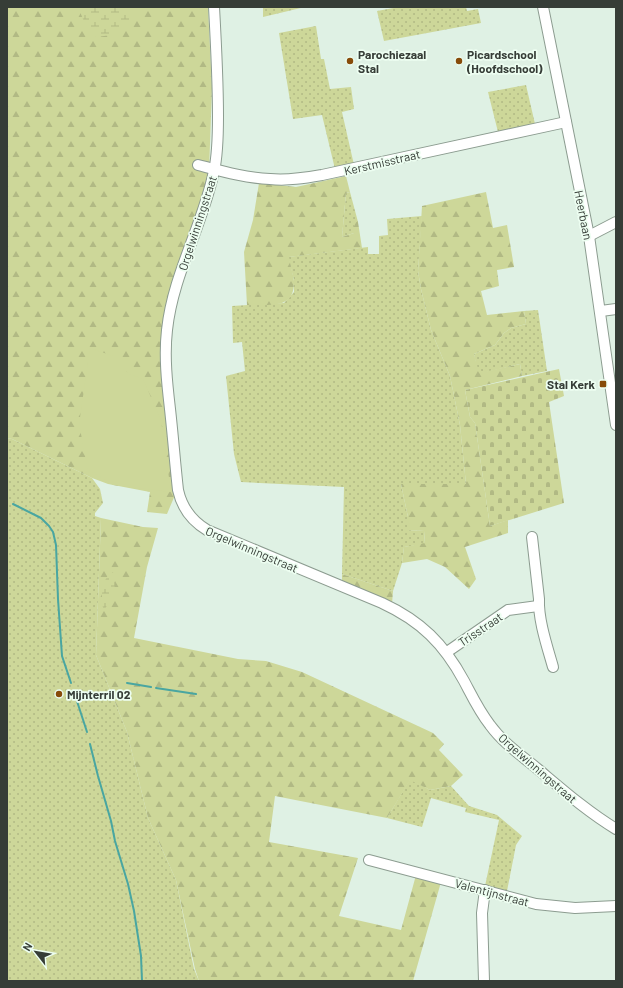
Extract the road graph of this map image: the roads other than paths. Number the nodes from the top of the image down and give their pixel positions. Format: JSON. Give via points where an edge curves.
{"nodes":[{"id":1,"x":214,"y":7,"type":"edge"},
{"id":2,"x":543,"y":7,"type":"edge"},
{"id":3,"x":566,"y":122,"type":"junction"},
{"id":4,"x":198,"y":165,"type":"dead end"},
{"id":5,"x":215,"y":169,"type":"junction"},
{"id":6,"x":616,"y":222,"type":"edge"},
{"id":7,"x":589,"y":236,"type":"junction"},
{"id":8,"x":616,"y":309,"type":"edge"},
{"id":9,"x":600,"y":311,"type":"junction"},
{"id":10,"x":616,"y":425,"type":"edge"},
{"id":11,"x":532,"y":537,"type":"dead end"},
{"id":12,"x":538,"y":606,"type":"junction"},
{"id":13,"x":446,"y":652,"type":"junction"},
{"id":14,"x":553,"y":667,"type":"dead end"},
{"id":15,"x":616,"y":829,"type":"edge"},
{"id":16,"x":369,"y":860,"type":"dead end"},
{"id":17,"x":485,"y":890,"type":"junction"},
{"id":18,"x":616,"y":906,"type":"edge"},
{"id":19,"x":484,"y":981,"type":"edge"}],
"edges":[{"from":1,"to":5,"type":"street","name":"Orgelwinningstraat","via":[[218,88]]},
{"from":2,"to":3,"type":"street","name":"Heerbaan"},
{"from":3,"to":5,"type":"street","name":"Kerstmisstraat","via":[[299,179],[270,180]]},
{"from":3,"to":7,"type":"street","name":"Heerbaan"},
{"from":4,"to":5,"type":"street","name":"Kerstmisstraat"},
{"from":5,"to":13,"type":"street","name":"Orgelwinningstraat","via":[[204,208],[177,282],[167,330],[168,387],[178,490],[182,503],[192,518],[207,530],[402,613],[429,632]]},
{"from":6,"to":7,"type":"street"},
{"from":7,"to":9,"type":"street","name":"Heerbaan"},
{"from":8,"to":9,"type":"street"},
{"from":9,"to":10,"type":"street","name":"Heerbaan"},
{"from":11,"to":12,"type":"street"},
{"from":12,"to":13,"type":"street","name":"Trisstraat","via":[[508,610]]},
{"from":12,"to":14,"type":"street"},
{"from":13,"to":15,"type":"street","name":"Orgelwinningstraat","via":[[483,716],[498,734],[586,809]]},
{"from":16,"to":17,"type":"street","name":"Valentijnstraat"},
{"from":17,"to":18,"type":"street","name":"Valentijnstraat","via":[[550,906]]},
{"from":17,"to":19,"type":"street","via":[[482,912]]}]}
